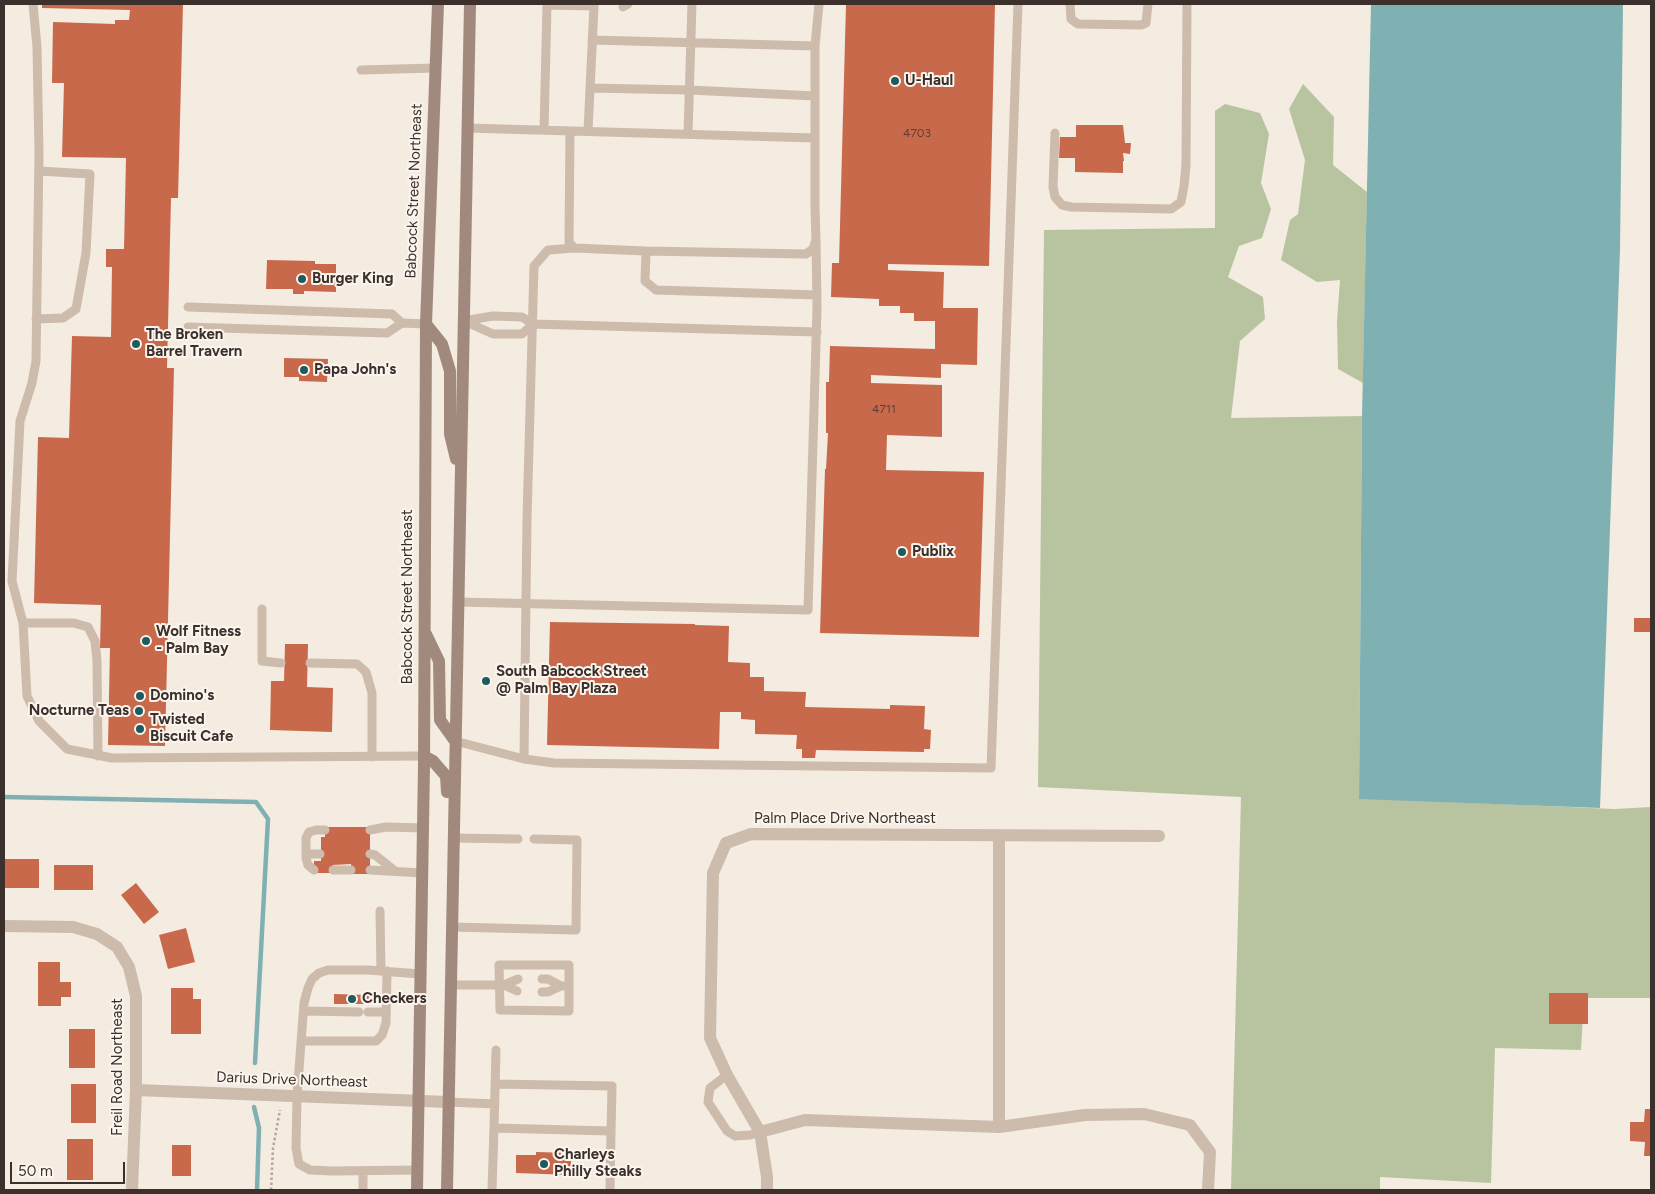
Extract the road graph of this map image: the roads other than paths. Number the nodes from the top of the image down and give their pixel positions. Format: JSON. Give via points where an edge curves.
{"nodes":[{"id":1,"x":33,"y":4,"type":"edge"},
{"id":2,"x":438,"y":4,"type":"edge"},
{"id":3,"x":470,"y":4,"type":"edge"},
{"id":4,"x":692,"y":4,"type":"edge"},
{"id":5,"x":808,"y":4,"type":"edge"},
{"id":6,"x":819,"y":4,"type":"edge"},
{"id":7,"x":1018,"y":4,"type":"edge"},
{"id":8,"x":1070,"y":4,"type":"edge"},
{"id":9,"x":1148,"y":4,"type":"edge"},
{"id":10,"x":1187,"y":4,"type":"edge"},
{"id":11,"x":592,"y":40,"type":"junction"},
{"id":12,"x":691,"y":42,"type":"junction"},
{"id":13,"x":815,"y":46,"type":"junction"},
{"id":14,"x":435,"y":68,"type":"junction"},
{"id":15,"x":361,"y":70,"type":"dead end"},
{"id":16,"x":590,"y":88,"type":"junction"},
{"id":17,"x":689,"y":90,"type":"junction"},
{"id":18,"x":815,"y":96,"type":"junction"},
{"id":19,"x":467,"y":128,"type":"junction"},
{"id":20,"x":544,"y":130,"type":"junction"},
{"id":21,"x":570,"y":131,"type":"junction"},
{"id":22,"x":588,"y":131,"type":"junction"},
{"id":23,"x":1055,"y":133,"type":"dead end"},
{"id":24,"x":688,"y":134,"type":"junction"},
{"id":25,"x":815,"y":138,"type":"junction"},
{"id":26,"x":39,"y":171,"type":"junction"},
{"id":27,"x":816,"y":240,"type":"junction"},
{"id":28,"x":574,"y":248,"type":"junction"},
{"id":29,"x":646,"y":251,"type":"junction"},
{"id":30,"x":817,"y":295,"type":"junction"},
{"id":31,"x":188,"y":307,"type":"dead end"},
{"id":32,"x":36,"y":319,"type":"junction"},
{"id":33,"x":463,"y":321,"type":"junction"},
{"id":34,"x":402,"y":323,"type":"junction"},
{"id":35,"x":426,"y":324,"type":"junction"},
{"id":36,"x":533,"y":324,"type":"junction"},
{"id":37,"x":188,"y":327,"type":"dead end"},
{"id":38,"x":817,"y":332,"type":"junction"},
{"id":39,"x":460,"y":476,"type":"junction"},
{"id":40,"x":458,"y":602,"type":"junction"},
{"id":41,"x":525,"y":604,"type":"junction"},
{"id":42,"x":262,"y":609,"type":"dead end"},
{"id":43,"x":23,"y":624,"type":"junction"},
{"id":44,"x":424,"y":632,"type":"junction"},
{"id":45,"x":280,"y":663,"type":"dead end"},
{"id":46,"x":310,"y":663,"type":"dead end"},
{"id":47,"x":455,"y":741,"type":"junction"},
{"id":48,"x":98,"y":756,"type":"junction"},
{"id":49,"x":424,"y":756,"type":"junction"},
{"id":50,"x":372,"y":757,"type":"junction"},
{"id":51,"x":524,"y":759,"type":"junction"},
{"id":52,"x":423,"y":828,"type":"junction"},
{"id":53,"x":325,"y":830,"type":"dead end"},
{"id":54,"x":370,"y":830,"type":"dead end"},
{"id":55,"x":453,"y":835,"type":"junction"},
{"id":56,"x":999,"y":835,"type":"junction"},
{"id":57,"x":1159,"y":836,"type":"dead end"},
{"id":58,"x":518,"y":839,"type":"dead end"},
{"id":59,"x":534,"y":839,"type":"dead end"},
{"id":60,"x":306,"y":854,"type":"junction"},
{"id":61,"x":320,"y":854,"type":"dead end"},
{"id":62,"x":370,"y":854,"type":"dead end"},
{"id":63,"x":314,"y":870,"type":"dead end"},
{"id":64,"x":333,"y":870,"type":"dead end"},
{"id":65,"x":352,"y":870,"type":"dead end"},
{"id":66,"x":370,"y":870,"type":"dead end"},
{"id":67,"x":396,"y":871,"type":"junction"},
{"id":68,"x":422,"y":873,"type":"junction"},
{"id":69,"x":380,"y":911,"type":"dead end"},
{"id":70,"x":4,"y":926,"type":"edge"},
{"id":71,"x":451,"y":927,"type":"junction"},
{"id":72,"x":384,"y":971,"type":"junction"},
{"id":73,"x":420,"y":974,"type":"junction"},
{"id":74,"x":518,"y":979,"type":"dead end"},
{"id":75,"x":542,"y":979,"type":"dead end"},
{"id":76,"x":450,"y":985,"type":"junction"},
{"id":77,"x":502,"y":985,"type":"junction"},
{"id":78,"x":565,"y":986,"type":"junction"},
{"id":79,"x":517,"y":991,"type":"dead end"},
{"id":80,"x":542,"y":992,"type":"dead end"},
{"id":81,"x":304,"y":1011,"type":"junction"},
{"id":82,"x":386,"y":1012,"type":"junction"},
{"id":83,"x":302,"y":1041,"type":"junction"},
{"id":84,"x":496,"y":1050,"type":"dead end"},
{"id":85,"x":727,"y":1075,"type":"junction"},
{"id":86,"x":495,"y":1084,"type":"junction"},
{"id":87,"x":136,"y":1090,"type":"junction"},
{"id":88,"x":297,"y":1096,"type":"junction"},
{"id":89,"x":418,"y":1101,"type":"junction"},
{"id":90,"x":448,"y":1102,"type":"junction"},
{"id":91,"x":495,"y":1104,"type":"junction"},
{"id":92,"x":494,"y":1128,"type":"junction"},
{"id":93,"x":999,"y":1128,"type":"junction"},
{"id":94,"x":611,"y":1131,"type":"junction"},
{"id":95,"x":760,"y":1132,"type":"junction"},
{"id":96,"x":417,"y":1170,"type":"junction"},
{"id":97,"x":363,"y":1171,"type":"junction"},
{"id":98,"x":132,"y":1190,"type":"edge"},
{"id":99,"x":363,"y":1190,"type":"edge"},
{"id":100,"x":416,"y":1190,"type":"edge"},
{"id":101,"x":446,"y":1190,"type":"edge"},
{"id":102,"x":492,"y":1190,"type":"edge"},
{"id":103,"x":610,"y":1190,"type":"edge"},
{"id":104,"x":767,"y":1190,"type":"edge"},
{"id":105,"x":1208,"y":1190,"type":"edge"}],
"edges":[{"from":1,"to":26,"type":"lane"},
{"from":2,"to":14,"type":"main road","name":"Babcock Street Northeast"},
{"from":3,"to":19,"type":"main road"},
{"from":4,"to":12,"type":"lane"},
{"from":5,"to":6,"type":"lane"},
{"from":6,"to":13,"type":"lane"},
{"from":7,"to":51,"type":"lane","via":[[991,768]]},
{"from":8,"to":9,"type":"lane","via":[[1071,19],[1078,24],[1141,26],[1146,23]]},
{"from":10,"to":23,"type":"lane","via":[[1186,165],[1181,202],[1172,209],[1062,205],[1055,198],[1053,187]]},
{"from":11,"to":12,"type":"lane"},
{"from":11,"to":16,"type":"lane"},
{"from":11,"to":20,"type":"lane","via":[[594,6],[547,5]]},
{"from":12,"to":13,"type":"lane"},
{"from":12,"to":17,"type":"lane"},
{"from":13,"to":18,"type":"lane"},
{"from":14,"to":15,"type":"lane"},
{"from":14,"to":35,"type":"main road","name":"Babcock Street Northeast"},
{"from":16,"to":17,"type":"lane"},
{"from":16,"to":22,"type":"lane"},
{"from":17,"to":18,"type":"lane"},
{"from":17,"to":24,"type":"lane"},
{"from":18,"to":25,"type":"lane"},
{"from":19,"to":20,"type":"lane"},
{"from":19,"to":33,"type":"main road"},
{"from":20,"to":21,"type":"lane"},
{"from":21,"to":22,"type":"lane"},
{"from":21,"to":28,"type":"lane","via":[[568,242]]},
{"from":22,"to":24,"type":"lane"},
{"from":24,"to":25,"type":"lane"},
{"from":25,"to":27,"type":"lane"},
{"from":26,"to":32,"type":"lane"},
{"from":26,"to":32,"type":"lane","via":[[90,174],[86,253],[76,309],[63,318]]},
{"from":27,"to":29,"type":"lane","via":[[806,254]]},
{"from":27,"to":30,"type":"lane"},
{"from":28,"to":29,"type":"lane"},
{"from":28,"to":36,"type":"lane","via":[[548,250],[534,266]]},
{"from":29,"to":30,"type":"lane","via":[[645,281],[656,290]]},
{"from":30,"to":38,"type":"lane"},
{"from":31,"to":34,"type":"lane","via":[[392,314]]},
{"from":32,"to":43,"type":"lane","via":[[35,369],[20,421],[12,581]]},
{"from":33,"to":36,"type":"lane","via":[[493,316],[522,317]]},
{"from":33,"to":36,"type":"lane","via":[[494,334],[522,334]]},
{"from":33,"to":39,"type":"main road"},
{"from":34,"to":35,"type":"lane"},
{"from":34,"to":37,"type":"lane","via":[[387,333]]},
{"from":35,"to":39,"type":"main road","via":[[442,344],[450,372],[450,434]]},
{"from":35,"to":44,"type":"main road","name":"Babcock Street Northeast"},
{"from":36,"to":38,"type":"lane"},
{"from":36,"to":41,"type":"lane"},
{"from":38,"to":41,"type":"lane","via":[[808,610]]},
{"from":39,"to":40,"type":"main road"},
{"from":40,"to":41,"type":"lane"},
{"from":40,"to":47,"type":"main road"},
{"from":41,"to":51,"type":"lane"},
{"from":42,"to":45,"type":"lane","via":[[262,660]]},
{"from":43,"to":48,"type":"lane","via":[[27,696],[39,721],[67,749]]},
{"from":43,"to":48,"type":"lane","via":[[74,623],[88,627],[96,641]]},
{"from":44,"to":47,"type":"main road","via":[[439,661],[440,720]]},
{"from":44,"to":49,"type":"main road","name":"Babcock Street Northeast"},
{"from":46,"to":50,"type":"lane","via":[[357,664],[366,672],[372,693]]},
{"from":47,"to":51,"type":"lane"},
{"from":47,"to":55,"type":"main road"},
{"from":48,"to":50,"type":"lane"},
{"from":49,"to":50,"type":"lane"},
{"from":49,"to":52,"type":"main road","name":"Babcock Street Northeast"},
{"from":49,"to":55,"type":"main road","via":[[446,776]]},
{"from":52,"to":54,"type":"lane"},
{"from":52,"to":68,"type":"main road","name":"Babcock Street Northeast"},
{"from":53,"to":60,"type":"lane","via":[[309,832]]},
{"from":55,"to":58,"type":"lane"},
{"from":55,"to":71,"type":"main road"},
{"from":56,"to":57,"type":"street","name":"Palm Place Drive Northeast"},
{"from":56,"to":85,"type":"street","name":"Palm Place Drive Northeast","via":[[751,834],[726,843],[713,873],[710,1038]]},
{"from":56,"to":93,"type":"street"},
{"from":59,"to":71,"type":"lane","via":[[577,840],[576,930]]},
{"from":60,"to":61,"type":"lane"},
{"from":60,"to":63,"type":"lane","via":[[308,866]]},
{"from":62,"to":67,"type":"lane"},
{"from":64,"to":65,"type":"lane"},
{"from":66,"to":67,"type":"lane"},
{"from":67,"to":68,"type":"lane"},
{"from":68,"to":73,"type":"main road","name":"Babcock Street Northeast"},
{"from":69,"to":72,"type":"lane"},
{"from":70,"to":87,"type":"street","name":"Freil Road Northeast","via":[[73,927],[97,934],[117,947],[130,967],[136,996]]},
{"from":71,"to":76,"type":"main road"},
{"from":72,"to":73,"type":"lane"},
{"from":72,"to":81,"type":"lane","via":[[328,970],[319,973],[308,988]]},
{"from":72,"to":82,"type":"lane"},
{"from":73,"to":89,"type":"main road","name":"Babcock Street Northeast"},
{"from":74,"to":77,"type":"lane"},
{"from":75,"to":78,"type":"lane"},
{"from":76,"to":77,"type":"lane"},
{"from":76,"to":90,"type":"main road"},
{"from":77,"to":78,"type":"lane","via":[[499,965],[569,965]]},
{"from":77,"to":78,"type":"lane","via":[[500,1010],[569,1011]]},
{"from":77,"to":79,"type":"lane"},
{"from":78,"to":80,"type":"lane"},
{"from":81,"to":82,"type":"lane"},
{"from":81,"to":83,"type":"lane"},
{"from":82,"to":83,"type":"lane","via":[[382,1036],[376,1041]]},
{"from":83,"to":88,"type":"lane"},
{"from":84,"to":86,"type":"lane"},
{"from":85,"to":95,"type":"street","name":"Palm Place Drive Northeast"},
{"from":85,"to":95,"type":"lane","via":[[710,1088],[708,1102],[727,1131],[735,1136]]},
{"from":86,"to":91,"type":"lane"},
{"from":86,"to":94,"type":"lane","via":[[612,1086]]},
{"from":87,"to":88,"type":"street","name":"Darius Drive Northeast"},
{"from":87,"to":98,"type":"street","name":"Freil Road Northeast"},
{"from":88,"to":89,"type":"street","name":"Darius Drive Northeast"},
{"from":88,"to":97,"type":"lane","via":[[296,1148],[299,1164],[310,1170]]},
{"from":89,"to":90,"type":"street","name":"Darius Drive Northeast"},
{"from":89,"to":96,"type":"main road","name":"Babcock Street Northeast"},
{"from":90,"to":91,"type":"lane"},
{"from":90,"to":101,"type":"main road"},
{"from":91,"to":92,"type":"lane"},
{"from":92,"to":94,"type":"lane"},
{"from":92,"to":102,"type":"lane"},
{"from":93,"to":95,"type":"street","via":[[806,1120]]},
{"from":93,"to":105,"type":"street","via":[[1085,1115],[1144,1114],[1190,1125],[1210,1152]]},
{"from":94,"to":103,"type":"lane"},
{"from":95,"to":104,"type":"street","name":"Palm Place Drive Northeast"},
{"from":96,"to":97,"type":"lane"},
{"from":96,"to":100,"type":"main road","name":"Babcock Street Northeast"},
{"from":97,"to":99,"type":"lane"}]}
